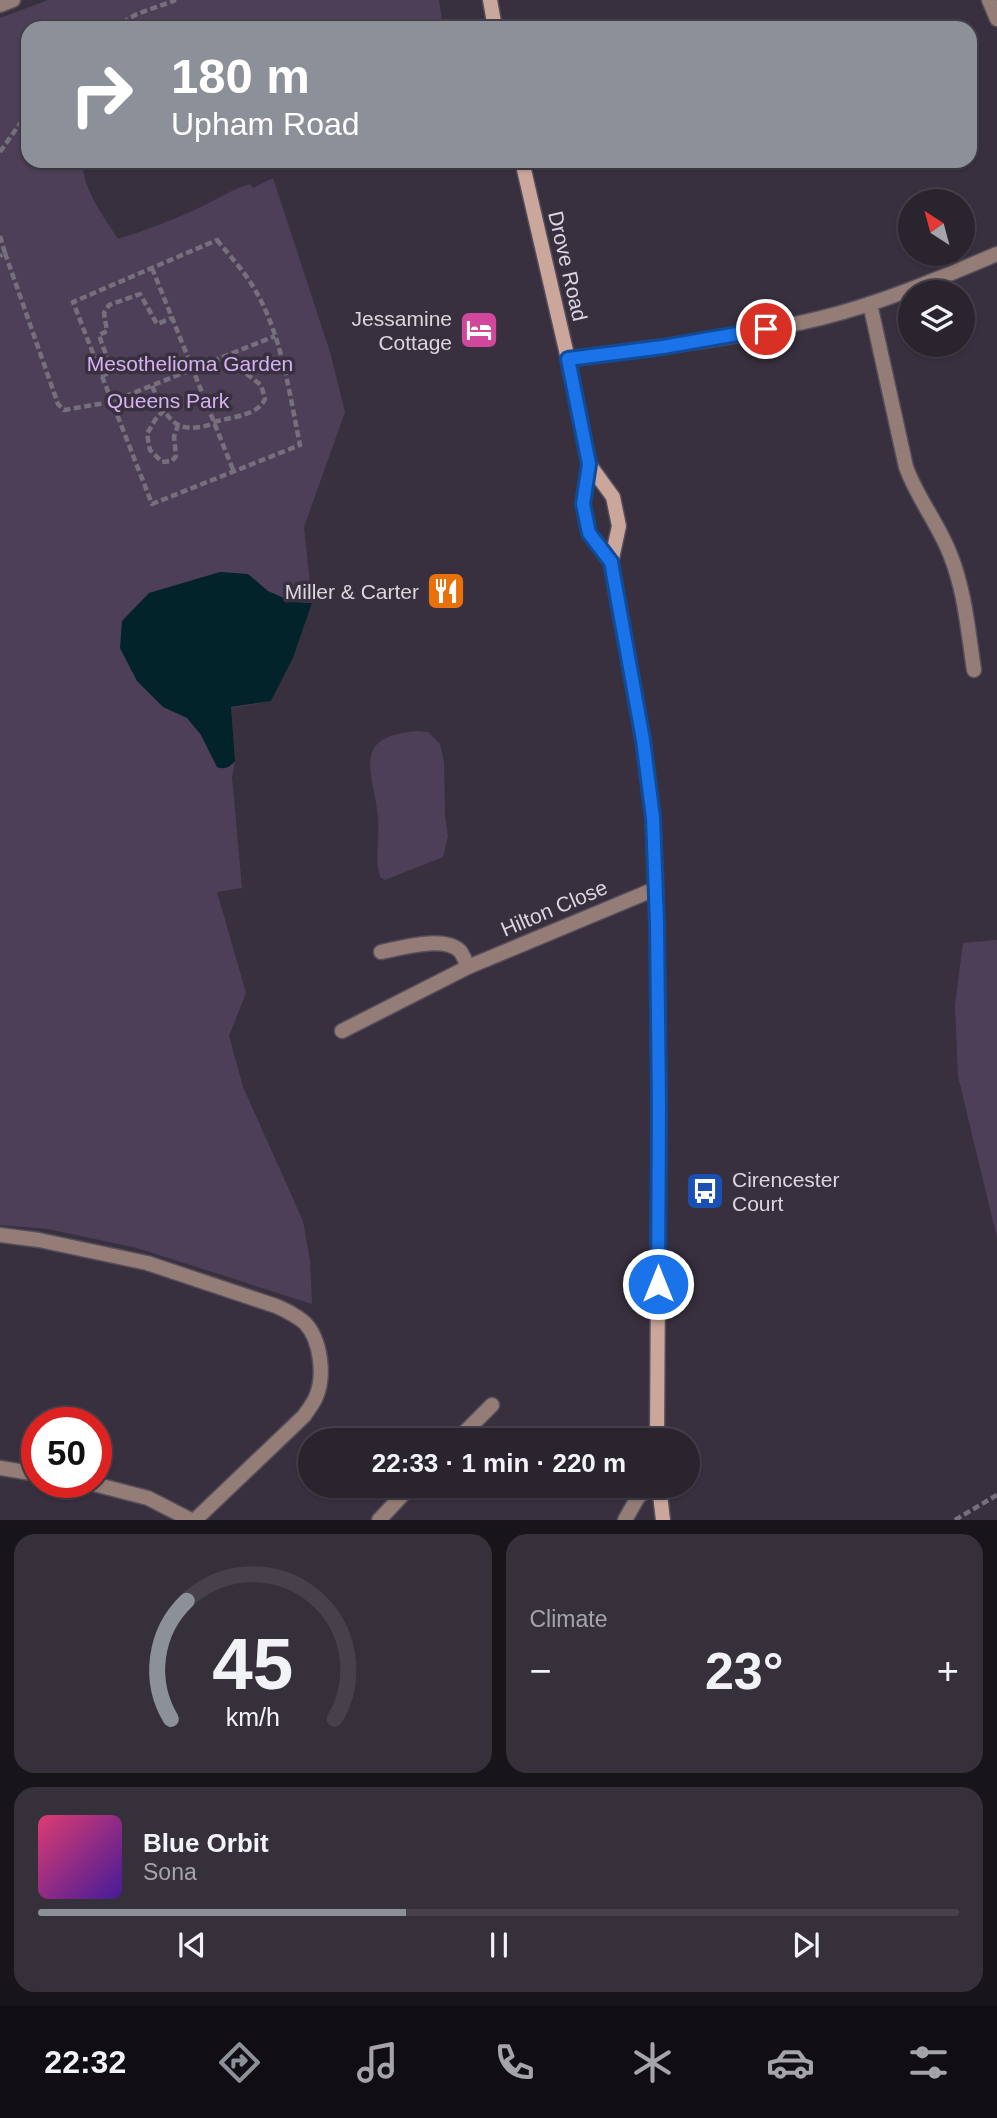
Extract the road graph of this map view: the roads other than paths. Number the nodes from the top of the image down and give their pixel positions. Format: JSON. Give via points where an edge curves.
{"nodes":[{"id":1,"x":13,"y":0,"type":"edge"},
{"id":2,"x":490,"y":0,"type":"edge"},
{"id":3,"x":989,"y":0,"type":"edge"},
{"id":4,"x":0,"y":5,"type":"edge"},
{"id":5,"x":997,"y":19,"type":"edge"},
{"id":6,"x":494,"y":21,"type":"edge"},
{"id":7,"x":524,"y":168,"type":"edge"},
{"id":8,"x":997,"y":254,"type":"edge"},
{"id":9,"x":870,"y":304,"type":"junction"},
{"id":10,"x":568,"y":359,"type":"junction"},
{"id":11,"x":589,"y":464,"type":"junction"},
{"id":12,"x":611,"y":562,"type":"junction"},
{"id":13,"x":974,"y":670,"type":"dead end"},
{"id":14,"x":655,"y":888,"type":"junction"},
{"id":15,"x":381,"y":952,"type":"dead end"},
{"id":16,"x":468,"y":967,"type":"junction"},
{"id":17,"x":342,"y":1031,"type":"dead end"},
{"id":18,"x":0,"y":1235,"type":"edge"},
{"id":19,"x":492,"y":1405,"type":"dead end"},
{"id":20,"x":469,"y":1428,"type":"edge"},
{"id":21,"x":657,"y":1428,"type":"edge"},
{"id":22,"x":0,"y":1468,"type":"edge"},
{"id":23,"x":21,"y":1471,"type":"edge"},
{"id":24,"x":112,"y":1489,"type":"edge"},
{"id":25,"x":400,"y":1498,"type":"edge"},
{"id":26,"x":637,"y":1498,"type":"edge"},
{"id":27,"x":660,"y":1498,"type":"edge"},
{"id":28,"x":193,"y":1520,"type":"edge"},
{"id":29,"x":379,"y":1520,"type":"edge"},
{"id":30,"x":625,"y":1520,"type":"edge"},
{"id":31,"x":663,"y":1520,"type":"edge"}],
"edges":[{"from":1,"to":4,"type":"street"},
{"from":2,"to":6,"type":"main road"},
{"from":3,"to":5,"type":"street"},
{"from":7,"to":10,"type":"main road","name":"Drove Road"},
{"from":8,"to":9,"type":"street"},
{"from":9,"to":10,"type":"street","via":[[791,324]]},
{"from":9,"to":13,"type":"street","via":[[906,467],[950,552],[961,586]]},
{"from":10,"to":11,"type":"main road","name":"Drove Road"},
{"from":11,"to":12,"type":"main road","name":"Drove Road","via":[[583,504],[589,533]]},
{"from":11,"to":12,"type":"main road","name":"Drove Road","via":[[613,497],[619,526]]},
{"from":12,"to":14,"type":"main road","name":"Drove Road","via":[[648,775]]},
{"from":14,"to":16,"type":"street","name":"Hilton Close"},
{"from":14,"to":21,"type":"main road","name":"Drove Road"},
{"from":15,"to":16,"type":"street","via":[[446,944],[460,951]]},
{"from":16,"to":17,"type":"street","name":"Hilton Close"},
{"from":18,"to":28,"type":"street","via":[[147,1263],[276,1306],[307,1326],[320,1356],[316,1397],[304,1416]]},
{"from":19,"to":20,"type":"street"},
{"from":22,"to":23,"type":"street"},
{"from":24,"to":28,"type":"street","via":[[148,1498]]},
{"from":25,"to":29,"type":"street"},
{"from":26,"to":30,"type":"street"},
{"from":27,"to":31,"type":"main road"}]}
